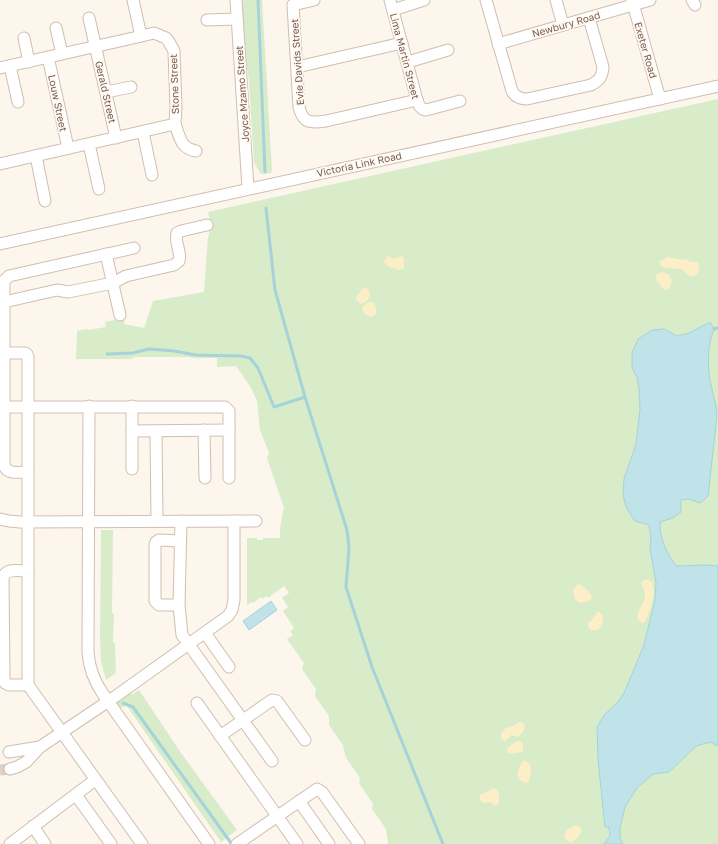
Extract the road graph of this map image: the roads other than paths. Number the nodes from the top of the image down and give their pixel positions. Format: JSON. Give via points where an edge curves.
{"nodes":[{"id":1,"x":133,"y":0,"type":"edge"},
{"id":2,"x":236,"y":0,"type":"edge"},
{"id":3,"x":314,"y":0,"type":"edge"},
{"id":4,"x":424,"y":0,"type":"edge"},
{"id":5,"x":486,"y":0,"type":"edge"},
{"id":6,"x":556,"y":0,"type":"edge"},
{"id":7,"x":650,"y":0,"type":"edge"},
{"id":8,"x":632,"y":2,"type":"edge"},
{"id":9,"x":292,"y":3,"type":"edge"},
{"id":10,"x":392,"y":5,"type":"edge"},
{"id":11,"x":89,"y":18,"type":"dead end"},
{"id":12,"x":589,"y":18,"type":"junction"},
{"id":13,"x":237,"y":19,"type":"junction"},
{"id":14,"x":207,"y":20,"type":"dead end"},
{"id":15,"x":563,"y":25,"type":"junction"},
{"id":16,"x":56,"y":28,"type":"dead end"},
{"id":17,"x":141,"y":36,"type":"junction"},
{"id":18,"x":24,"y":38,"type":"dead end"},
{"id":19,"x":402,"y":43,"type":"junction"},
{"id":20,"x":498,"y":44,"type":"junction"},
{"id":21,"x":95,"y":46,"type":"junction"},
{"id":22,"x":448,"y":50,"type":"dead end"},
{"id":23,"x":62,"y":54,"type":"junction"},
{"id":24,"x":48,"y":57,"type":"junction"},
{"id":25,"x":29,"y":62,"type":"junction"},
{"id":26,"x":408,"y":62,"type":"junction"},
{"id":27,"x":5,"y":67,"type":"edge"},
{"id":28,"x":297,"y":67,"type":"junction"},
{"id":29,"x":718,"y":86,"type":"edge"},
{"id":30,"x":131,"y":87,"type":"dead end"},
{"id":31,"x":106,"y":92,"type":"junction"},
{"id":32,"x":660,"y":99,"type":"junction"},
{"id":33,"x":417,"y":100,"type":"junction"},
{"id":34,"x":460,"y":101,"type":"dead end"},
{"id":35,"x":18,"y":102,"type":"dead end"},
{"id":36,"x":175,"y":124,"type":"junction"},
{"id":37,"x":143,"y":132,"type":"junction"},
{"id":38,"x":116,"y":138,"type":"junction"},
{"id":39,"x":89,"y":144,"type":"junction"},
{"id":40,"x":68,"y":148,"type":"junction"},
{"id":41,"x":196,"y":151,"type":"dead end"},
{"id":42,"x":36,"y":156,"type":"junction"},
{"id":43,"x":0,"y":164,"type":"edge"},
{"id":44,"x":152,"y":175,"type":"dead end"},
{"id":45,"x":248,"y":188,"type":"junction"},
{"id":46,"x":99,"y":189,"type":"dead end"},
{"id":47,"x":45,"y":201,"type":"dead end"},
{"id":48,"x":207,"y":225,"type":"dead end"},
{"id":49,"x":0,"y":244,"type":"edge"},
{"id":50,"x":134,"y":248,"type":"dead end"},
{"id":51,"x":106,"y":254,"type":"junction"},
{"id":52,"x":113,"y":283,"type":"junction"},
{"id":53,"x":4,"y":302,"type":"junction"},
{"id":54,"x":120,"y":315,"type":"dead end"},
{"id":55,"x":4,"y":353,"type":"junction"},
{"id":56,"x":89,"y":406,"type":"junction"},
{"id":57,"x":132,"y":406,"type":"junction"},
{"id":58,"x":4,"y":407,"type":"junction"},
{"id":59,"x":28,"y":407,"type":"junction"},
{"id":60,"x":204,"y":430,"type":"junction"},
{"id":61,"x":229,"y":430,"type":"junction"},
{"id":62,"x":132,"y":431,"type":"junction"},
{"id":63,"x":156,"y":431,"type":"junction"},
{"id":64,"x":132,"y":469,"type":"dead end"},
{"id":65,"x":28,"y":472,"type":"junction"},
{"id":66,"x":205,"y":478,"type":"dead end"},
{"id":67,"x":229,"y":478,"type":"dead end"},
{"id":68,"x":88,"y":521,"type":"junction"},
{"id":69,"x":157,"y":521,"type":"junction"},
{"id":70,"x":181,"y":521,"type":"junction"},
{"id":71,"x":234,"y":521,"type":"junction"},
{"id":72,"x":256,"y":521,"type":"dead end"},
{"id":73,"x":28,"y":522,"type":"junction"},
{"id":74,"x":3,"y":523,"type":"edge"},
{"id":75,"x":180,"y":541,"type":"junction"},
{"id":76,"x":28,"y":571,"type":"junction"},
{"id":77,"x":180,"y":605,"type":"junction"},
{"id":78,"x":205,"y":633,"type":"junction"},
{"id":79,"x":189,"y":645,"type":"junction"},
{"id":80,"x":229,"y":667,"type":"dead end"},
{"id":81,"x":28,"y":685,"type":"junction"},
{"id":82,"x":108,"y":702,"type":"junction"},
{"id":83,"x":197,"y":703,"type":"dead end"},
{"id":84,"x":243,"y":720,"type":"junction"},
{"id":85,"x":62,"y":734,"type":"junction"},
{"id":86,"x":220,"y":736,"type":"junction"},
{"id":87,"x":305,"y":740,"type":"dead end"},
{"id":88,"x":40,"y":747,"type":"junction"},
{"id":89,"x":9,"y":752,"type":"dead end"},
{"id":90,"x":272,"y":761,"type":"dead end"},
{"id":91,"x":10,"y":769,"type":"tunnel mouth"},
{"id":92,"x":95,"y":780,"type":"junction"},
{"id":93,"x":76,"y":794,"type":"junction"},
{"id":94,"x":299,"y":801,"type":"junction"},
{"id":95,"x":277,"y":816,"type":"junction"},
{"id":96,"x":33,"y":826,"type":"junction"},
{"id":97,"x":13,"y":843,"type":"edge"},
{"id":98,"x":45,"y":844,"type":"edge"},
{"id":99,"x":110,"y":844,"type":"edge"},
{"id":100,"x":142,"y":844,"type":"edge"},
{"id":101,"x":209,"y":844,"type":"edge"},
{"id":102,"x":237,"y":844,"type":"edge"},
{"id":103,"x":297,"y":844,"type":"edge"},
{"id":104,"x":329,"y":844,"type":"edge"},
{"id":105,"x":359,"y":844,"type":"edge"}],
"edges":[{"from":1,"to":17,"type":"street"},
{"from":2,"to":13,"type":"street","name":"Joyce Mzamo Street"},
{"from":3,"to":9,"type":"street","name":"Evie Davids Street"},
{"from":4,"to":10,"type":"street"},
{"from":5,"to":20,"type":"street"},
{"from":6,"to":15,"type":"street"},
{"from":7,"to":8,"type":"street","name":"Newbury Road"},
{"from":8,"to":12,"type":"street","name":"Newbury Road"},
{"from":8,"to":32,"type":"street","name":"Exeter Road"},
{"from":9,"to":28,"type":"street","name":"Evie Davids Street"},
{"from":10,"to":19,"type":"street","name":"Lima Martin Street"},
{"from":11,"to":21,"type":"street","name":"Gerald Street"},
{"from":12,"to":15,"type":"street","name":"Newbury Road"},
{"from":12,"to":20,"type":"street","via":[[603,67],[599,80],[591,85],[527,99],[520,98],[512,91]]},
{"from":13,"to":14,"type":"street"},
{"from":13,"to":45,"type":"street","name":"Joyce Mzamo Street"},
{"from":15,"to":20,"type":"street","name":"Newbury Road"},
{"from":16,"to":23,"type":"street"},
{"from":17,"to":21,"type":"street","name":"Stone Street"},
{"from":17,"to":36,"type":"street","name":"Stone Street","via":[[157,34],[166,38],[174,51]]},
{"from":18,"to":25,"type":"street"},
{"from":19,"to":26,"type":"street","name":"Lima Martin Street"},
{"from":19,"to":28,"type":"street"},
{"from":21,"to":23,"type":"street","name":"Stone Street"},
{"from":21,"to":31,"type":"street","name":"Gerald Street"},
{"from":22,"to":26,"type":"street"},
{"from":23,"to":24,"type":"street","name":"Stone Street"},
{"from":24,"to":25,"type":"street","name":"Stone Street"},
{"from":24,"to":40,"type":"street","name":"Louw Street"},
{"from":25,"to":27,"type":"street","name":"Stone Street"},
{"from":26,"to":33,"type":"street","name":"Lima Martin Street"},
{"from":27,"to":35,"type":"street"},
{"from":28,"to":33,"type":"street","name":"Evie Davids Street","via":[[301,115],[313,123]]},
{"from":29,"to":32,"type":"street","name":"Victoria Link Road"},
{"from":30,"to":31,"type":"street"},
{"from":31,"to":38,"type":"street","name":"Gerald Street"},
{"from":32,"to":45,"type":"street","name":"Victoria Link Road"},
{"from":33,"to":34,"type":"street","name":"Lima Martin Street","via":[[423,110]]},
{"from":36,"to":37,"type":"street","name":"Stone Street"},
{"from":36,"to":41,"type":"street","via":[[183,145],[189,150]]},
{"from":37,"to":38,"type":"street","name":"Stone Street"},
{"from":37,"to":44,"type":"street"},
{"from":38,"to":39,"type":"street","name":"Stone Street"},
{"from":39,"to":40,"type":"street","name":"Stone Street"},
{"from":39,"to":46,"type":"street"},
{"from":40,"to":42,"type":"street","name":"Stone Street"},
{"from":42,"to":43,"type":"street","name":"Stone Street"},
{"from":42,"to":47,"type":"street"},
{"from":45,"to":49,"type":"street","name":"Victoria Link Road"},
{"from":48,"to":52,"type":"street","via":[[177,233],[181,256],[177,263],[126,276]]},
{"from":50,"to":51,"type":"street"},
{"from":51,"to":52,"type":"street"},
{"from":51,"to":53,"type":"street","via":[[7,277],[4,283]]},
{"from":52,"to":53,"type":"street","via":[[68,292],[57,290]]},
{"from":52,"to":54,"type":"street"},
{"from":53,"to":55,"type":"street"},
{"from":55,"to":58,"type":"street"},
{"from":55,"to":59,"type":"street","via":[[25,353],[28,356]]},
{"from":56,"to":57,"type":"street"},
{"from":56,"to":59,"type":"street"},
{"from":56,"to":68,"type":"street"},
{"from":57,"to":61,"type":"street","via":[[225,407],[229,411]]},
{"from":57,"to":62,"type":"street"},
{"from":58,"to":59,"type":"street"},
{"from":58,"to":65,"type":"street","via":[[5,467],[9,472]]},
{"from":59,"to":65,"type":"street"},
{"from":60,"to":61,"type":"street"},
{"from":60,"to":63,"type":"street"},
{"from":60,"to":66,"type":"street"},
{"from":61,"to":67,"type":"street"},
{"from":62,"to":63,"type":"street"},
{"from":62,"to":64,"type":"street"},
{"from":63,"to":69,"type":"street"},
{"from":65,"to":73,"type":"street"},
{"from":68,"to":69,"type":"street"},
{"from":68,"to":73,"type":"street"},
{"from":68,"to":82,"type":"street","via":[[88,660],[97,686]]},
{"from":69,"to":70,"type":"street"},
{"from":70,"to":71,"type":"street"},
{"from":70,"to":75,"type":"street"},
{"from":71,"to":72,"type":"street"},
{"from":71,"to":78,"type":"street","via":[[234,605],[228,616]]},
{"from":73,"to":74,"type":"street"},
{"from":73,"to":76,"type":"street"},
{"from":75,"to":77,"type":"street"},
{"from":75,"to":77,"type":"street","via":[[156,542],[155,601],[159,605]]},
{"from":76,"to":81,"type":"street"},
{"from":76,"to":81,"type":"street","via":[[8,571],[3,577],[4,681],[7,684]]},
{"from":77,"to":79,"type":"street","via":[[180,628]]},
{"from":78,"to":79,"type":"street"},
{"from":78,"to":80,"type":"street"},
{"from":79,"to":82,"type":"street"},
{"from":79,"to":84,"type":"street"},
{"from":81,"to":85,"type":"street"},
{"from":82,"to":85,"type":"street"},
{"from":82,"to":101,"type":"street"},
{"from":83,"to":86,"type":"street"},
{"from":84,"to":86,"type":"street"},
{"from":84,"to":87,"type":"street","via":[[275,700]]},
{"from":84,"to":90,"type":"street"},
{"from":85,"to":88,"type":"street"},
{"from":85,"to":92,"type":"street"},
{"from":86,"to":95,"type":"street"},
{"from":88,"to":89,"type":"street"},
{"from":88,"to":91,"type":"street","via":[[26,762]]},
{"from":92,"to":93,"type":"street"},
{"from":92,"to":100,"type":"street"},
{"from":93,"to":96,"type":"street"},
{"from":93,"to":99,"type":"street"},
{"from":94,"to":95,"type":"street"},
{"from":94,"to":104,"type":"street"},
{"from":94,"to":105,"type":"street","via":[[315,789],[321,791]]},
{"from":95,"to":102,"type":"street"},
{"from":95,"to":103,"type":"street"},
{"from":96,"to":97,"type":"street"},
{"from":96,"to":98,"type":"street"}]}
